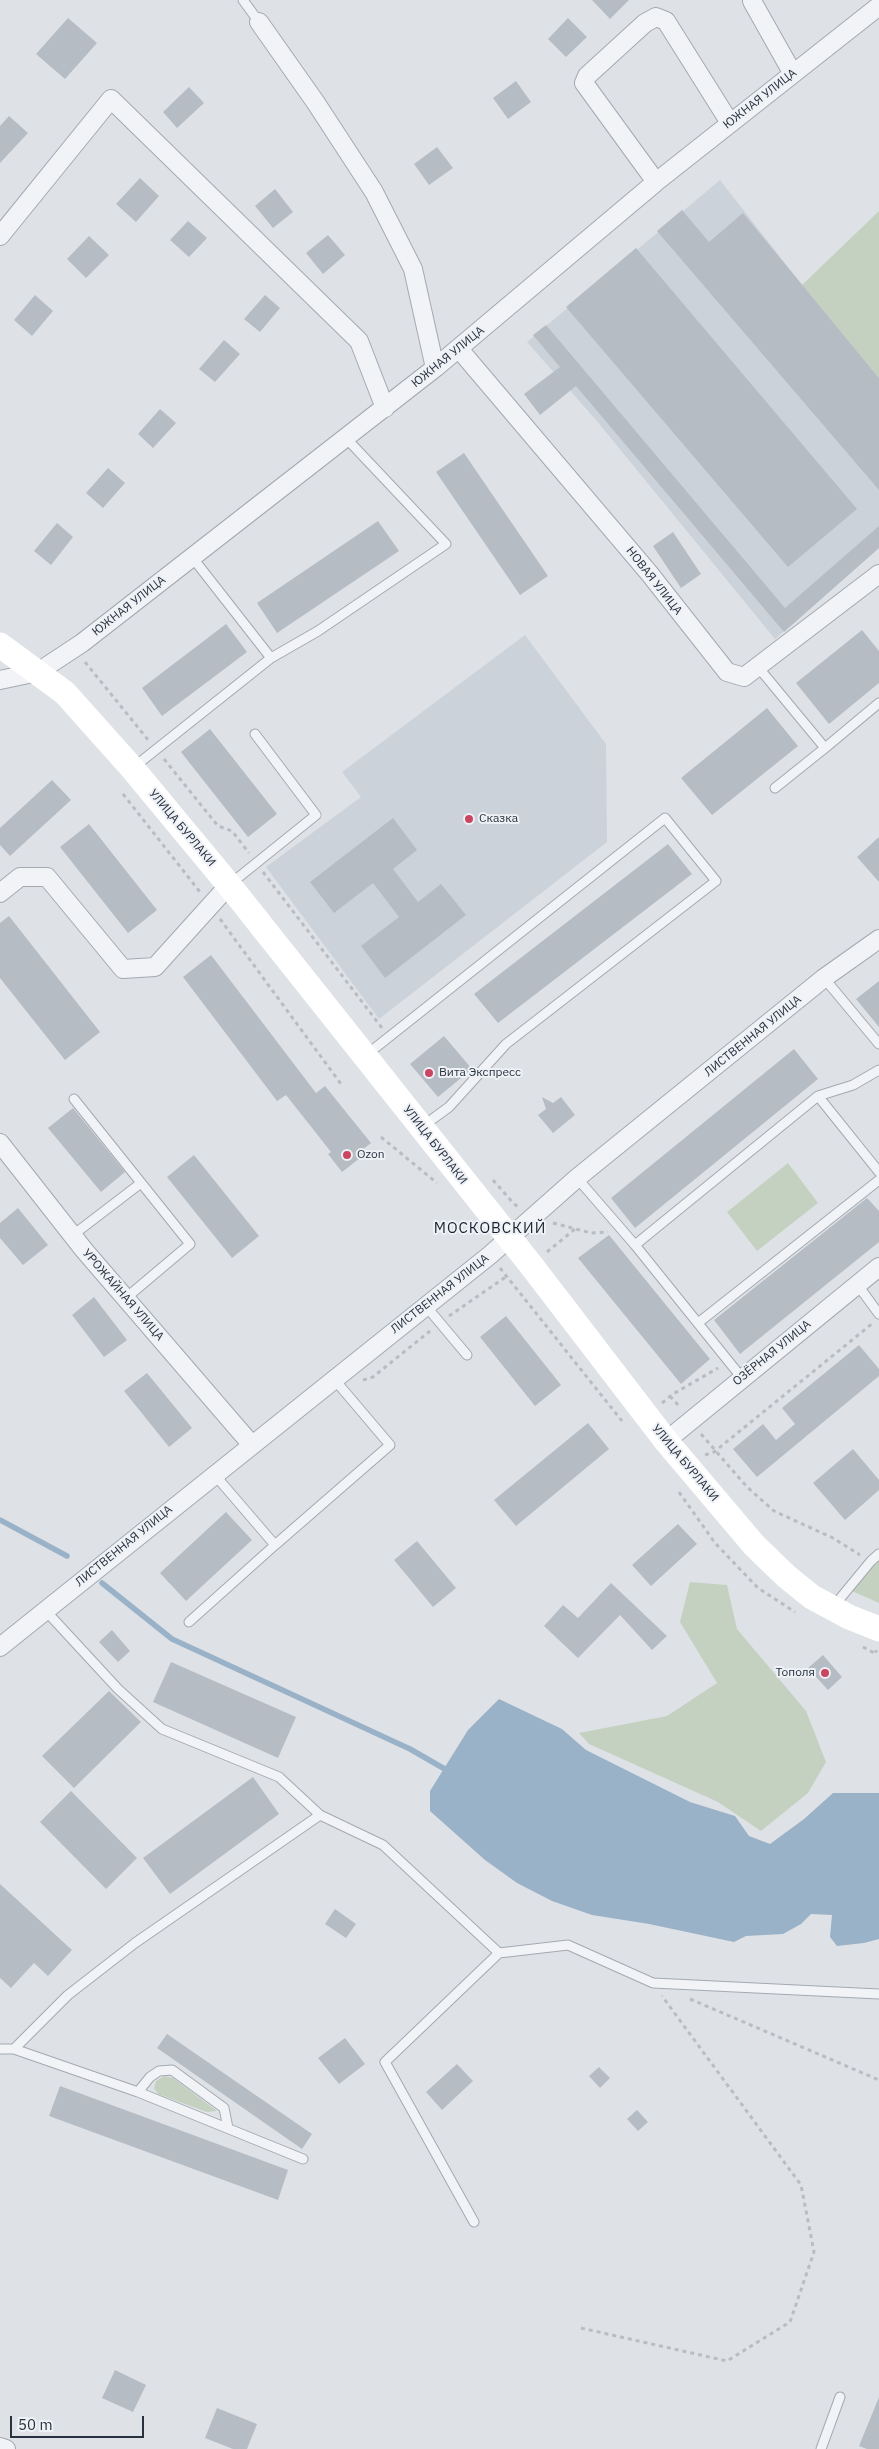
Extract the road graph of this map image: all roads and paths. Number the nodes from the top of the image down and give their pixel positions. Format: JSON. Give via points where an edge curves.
{"nodes":[{"id":1,"x":243,"y":0,"type":"edge"},
{"id":2,"x":752,"y":1,"type":"edge"},
{"id":3,"x":878,"y":3,"type":"edge"},
{"id":4,"x":259,"y":22,"type":"joint"},
{"id":5,"x":793,"y":74,"type":"junction"},
{"id":6,"x":730,"y":123,"type":"junction"},
{"id":7,"x":656,"y":182,"type":"junction"},
{"id":8,"x":0,"y":236,"type":"edge"},
{"id":9,"x":459,"y":349,"type":"junction"},
{"id":10,"x":436,"y":368,"type":"junction"},
{"id":11,"x":385,"y":408,"type":"junction"},
{"id":12,"x":345,"y":437,"type":"junction"},
{"id":13,"x":192,"y":557,"type":"junction"},
{"id":14,"x":879,"y":574,"type":"edge"},
{"id":15,"x":0,"y":645,"type":"edge"},
{"id":16,"x":271,"y":658,"type":"junction"},
{"id":17,"x":758,"y":667,"type":"junction"},
{"id":18,"x":38,"y":672,"type":"junction"},
{"id":19,"x":0,"y":680,"type":"edge"},
{"id":20,"x":879,"y":703,"type":"edge"},
{"id":21,"x":255,"y":734,"type":"dead end"},
{"id":22,"x":825,"y":748,"type":"junction"},
{"id":23,"x":132,"y":768,"type":"junction"},
{"id":24,"x":774,"y":788,"type":"dead end"},
{"id":25,"x":123,"y":794,"type":"dead end"},
{"id":26,"x":232,"y":831,"type":"dead end"},
{"id":27,"x":257,"y":863,"type":"junction"},
{"id":28,"x":229,"y":885,"type":"junction"},
{"id":29,"x":0,"y":893,"type":"edge"},
{"id":30,"x":210,"y":906,"type":"junction"},
{"id":31,"x":879,"y":939,"type":"edge"},
{"id":32,"x":824,"y":978,"type":"junction"},
{"id":33,"x":389,"y":1036,"type":"junction"},
{"id":34,"x":879,"y":1044,"type":"edge"},
{"id":35,"x":365,"y":1056,"type":"junction"},
{"id":36,"x":879,"y":1070,"type":"edge"},
{"id":37,"x":340,"y":1084,"type":"dead end"},
{"id":38,"x":818,"y":1096,"type":"junction"},
{"id":39,"x":74,"y":1099,"type":"dead end"},
{"id":40,"x":420,"y":1127,"type":"junction"},
{"id":41,"x":381,"y":1137,"type":"dead end"},
{"id":42,"x":0,"y":1143,"type":"edge"},
{"id":43,"x":879,"y":1172,"type":"edge"},
{"id":44,"x":491,"y":1178,"type":"dead end"},
{"id":45,"x":577,"y":1178,"type":"junction"},
{"id":46,"x":879,"y":1180,"type":"edge"},
{"id":47,"x":141,"y":1183,"type":"junction"},
{"id":48,"x":440,"y":1186,"type":"dead end"},
{"id":49,"x":534,"y":1216,"type":"junction"},
{"id":50,"x":623,"y":1231,"type":"junction"},
{"id":51,"x":73,"y":1235,"type":"junction"},
{"id":52,"x":509,"y":1237,"type":"junction"},
{"id":53,"x":635,"y":1245,"type":"junction"},
{"id":54,"x":879,"y":1267,"type":"edge"},
{"id":55,"x":507,"y":1276,"type":"dead end"},
{"id":56,"x":857,"y":1284,"type":"junction"},
{"id":57,"x":126,"y":1298,"type":"junction"},
{"id":58,"x":425,"y":1305,"type":"junction"},
{"id":59,"x":879,"y":1314,"type":"edge"},
{"id":60,"x":879,"y":1318,"type":"edge"},
{"id":61,"x":441,"y":1322,"type":"junction"},
{"id":62,"x":698,"y":1324,"type":"junction"},
{"id":63,"x":467,"y":1355,"type":"dead end"},
{"id":64,"x":729,"y":1361,"type":"junction"},
{"id":65,"x":742,"y":1378,"type":"junction"},
{"id":66,"x":338,"y":1383,"type":"junction"},
{"id":67,"x":647,"y":1417,"type":"junction"},
{"id":68,"x":666,"y":1442,"type":"junction"},
{"id":69,"x":251,"y":1444,"type":"junction"},
{"id":70,"x":214,"y":1474,"type":"junction"},
{"id":71,"x":275,"y":1545,"type":"junction"},
{"id":72,"x":879,"y":1554,"type":"edge"},
{"id":73,"x":871,"y":1561,"type":"junction"},
{"id":74,"x":832,"y":1609,"type":"junction"},
{"id":75,"x":45,"y":1610,"type":"junction"},
{"id":76,"x":189,"y":1622,"type":"dead end"},
{"id":77,"x":879,"y":1629,"type":"edge"},
{"id":78,"x":0,"y":1647,"type":"edge"},
{"id":79,"x":320,"y":1815,"type":"junction"},
{"id":80,"x":499,"y":1954,"type":"junction"},
{"id":81,"x":653,"y":1983,"type":"junction"},
{"id":82,"x":879,"y":1994,"type":"edge"},
{"id":83,"x":689,"y":1999,"type":"dead end"},
{"id":84,"x":0,"y":2049,"type":"edge"},
{"id":85,"x":14,"y":2049,"type":"junction"},
{"id":86,"x":879,"y":2080,"type":"edge"},
{"id":87,"x":138,"y":2092,"type":"junction"},
{"id":88,"x":228,"y":2128,"type":"junction"},
{"id":89,"x":303,"y":2158,"type":"dead end"},
{"id":90,"x":474,"y":2222,"type":"dead end"},
{"id":91,"x":581,"y":2328,"type":"dead end"},
{"id":92,"x":840,"y":2397,"type":"dead end"},
{"id":93,"x":0,"y":2447,"type":"edge"},
{"id":94,"x":6,"y":2449,"type":"edge"},
{"id":95,"x":822,"y":2449,"type":"edge"}],
"edges":[{"from":1,"to":4,"type":"lane"},
{"from":2,"to":5,"type":"street"},
{"from":3,"to":5,"type":"street","name":"ЮЖНАЯ УЛИЦА"},
{"from":4,"to":10,"type":"street","via":[[316,103],[378,201],[413,269]]},
{"from":5,"to":6,"type":"street","name":"ЮЖНАЯ УЛИЦА"},
{"from":6,"to":7,"type":"street","name":"ЮЖНАЯ УЛИЦА"},
{"from":6,"to":7,"type":"street","via":[[666,21],[656,17],[645,23],[587,76],[584,83]]},
{"from":7,"to":9,"type":"street","name":"ЮЖНАЯ УЛИЦА"},
{"from":8,"to":11,"type":"street","via":[[110,99],[359,341]]},
{"from":9,"to":10,"type":"street","name":"ЮЖНАЯ УЛИЦА"},
{"from":9,"to":17,"type":"street","name":"НОВАЯ УЛИЦА","via":[[649,573],[727,672],[744,677]]},
{"from":10,"to":11,"type":"street","name":"ЮЖНАЯ УЛИЦА"},
{"from":11,"to":12,"type":"street","name":"ЮЖНАЯ УЛИЦА"},
{"from":12,"to":13,"type":"street","name":"ЮЖНАЯ УЛИЦА"},
{"from":12,"to":16,"type":"lane","via":[[446,544],[318,631]]},
{"from":13,"to":16,"type":"lane"},
{"from":13,"to":18,"type":"street","name":"ЮЖНАЯ УЛИЦА","via":[[82,643]]},
{"from":14,"to":17,"type":"street","name":"НОВАЯ УЛИЦА"},
{"from":15,"to":18,"type":"street","name":"УЛИЦА БУРЛАКИ"},
{"from":16,"to":23,"type":"lane"},
{"from":17,"to":22,"type":"lane"},
{"from":18,"to":19,"type":"street","name":"ЮЖНАЯ УЛИЦА"},
{"from":18,"to":23,"type":"street","name":"УЛИЦА БУРЛАКИ","via":[[65,693]]},
{"from":20,"to":22,"type":"lane"},
{"from":21,"to":27,"type":"lane","via":[[316,815]]},
{"from":22,"to":24,"type":"lane"},
{"from":23,"to":28,"type":"street","name":"УЛИЦА БУРЛАКИ"},
{"from":25,"to":30,"type":"path"},
{"from":26,"to":27,"type":"path"},
{"from":27,"to":28,"type":"lane"},
{"from":27,"to":33,"type":"path"},
{"from":28,"to":30,"type":"street"},
{"from":28,"to":35,"type":"street","name":"УЛИЦА БУРЛАКИ"},
{"from":29,"to":30,"type":"street","via":[[20,877],[47,877],[123,969],[155,967]]},
{"from":30,"to":37,"type":"path"},
{"from":31,"to":32,"type":"street","name":"ЛИСТВЕННАЯ УЛИЦА"},
{"from":32,"to":34,"type":"lane"},
{"from":32,"to":45,"type":"street","name":"ЛИСТВЕННАЯ УЛИЦА"},
{"from":33,"to":35,"type":"lane"},
{"from":33,"to":40,"type":"lane","via":[[665,818],[716,881],[506,1044],[450,1107]]},
{"from":35,"to":40,"type":"street","name":"УЛИЦА БУРЛАКИ"},
{"from":36,"to":38,"type":"lane","via":[[853,1085]]},
{"from":38,"to":43,"type":"lane"},
{"from":38,"to":53,"type":"lane"},
{"from":39,"to":47,"type":"lane"},
{"from":40,"to":52,"type":"street","name":"УЛИЦА БУРЛАКИ"},
{"from":41,"to":48,"type":"path"},
{"from":42,"to":51,"type":"street","name":"УРОЖАЙНАЯ УЛИЦА"},
{"from":44,"to":49,"type":"path","via":[[514,1204]]},
{"from":45,"to":49,"type":"street","name":"ЛИСТВЕННАЯ УЛИЦА"},
{"from":45,"to":50,"type":"lane"},
{"from":46,"to":62,"type":"lane"},
{"from":47,"to":51,"type":"lane"},
{"from":47,"to":57,"type":"lane","via":[[190,1244]]},
{"from":49,"to":50,"type":"path","via":[[591,1233]]},
{"from":49,"to":52,"type":"street","name":"ЛИСТВЕННАЯ УЛИЦА"},
{"from":50,"to":53,"type":"lane"},
{"from":51,"to":57,"type":"street","name":"УРОЖАЙНАЯ УЛИЦА"},
{"from":52,"to":58,"type":"street","name":"ЛИСТВЕННАЯ УЛИЦА"},
{"from":52,"to":67,"type":"street","name":"УЛИЦА БУРЛАКИ"},
{"from":53,"to":62,"type":"lane"},
{"from":54,"to":56,"type":"street","name":"ОЗЁРНАЯ УЛИЦА"},
{"from":55,"to":61,"type":"path"},
{"from":56,"to":59,"type":"lane"},
{"from":56,"to":65,"type":"street","name":"ОЗЁРНАЯ УЛИЦА"},
{"from":57,"to":69,"type":"street","name":"УРОЖАЙНАЯ УЛИЦА"},
{"from":58,"to":61,"type":"lane"},
{"from":58,"to":66,"type":"street","name":"ЛИСТВЕННАЯ УЛИЦА"},
{"from":60,"to":73,"type":"path","via":[[714,1452],[774,1511],[833,1538]]},
{"from":61,"to":63,"type":"lane"},
{"from":61,"to":66,"type":"path","via":[[373,1377]]},
{"from":62,"to":64,"type":"lane"},
{"from":64,"to":65,"type":"lane"},
{"from":64,"to":67,"type":"path","via":[[673,1394]]},
{"from":65,"to":68,"type":"street","name":"ОЗЁРНАЯ УЛИЦА"},
{"from":66,"to":69,"type":"street","name":"ЛИСТВЕННАЯ УЛИЦА"},
{"from":66,"to":71,"type":"lane","via":[[390,1445]]},
{"from":67,"to":68,"type":"street","name":"УЛИЦА БУРЛАКИ"},
{"from":68,"to":74,"type":"street","name":"УЛИЦА БУРЛАКИ","via":[[754,1545],[786,1576]]},
{"from":69,"to":70,"type":"street","name":"ЛИСТВЕННАЯ УЛИЦА"},
{"from":70,"to":71,"type":"lane"},
{"from":70,"to":75,"type":"street","name":"ЛИСТВЕННАЯ УЛИЦА"},
{"from":71,"to":76,"type":"lane"},
{"from":72,"to":73,"type":"lane"},
{"from":73,"to":74,"type":"lane"},
{"from":74,"to":77,"type":"street","name":"УЛИЦА БУРЛАКИ"},
{"from":75,"to":78,"type":"street","name":"ЛИСТВЕННАЯ УЛИЦА"},
{"from":75,"to":79,"type":"lane","via":[[118,1689],[162,1729],[279,1777]]},
{"from":79,"to":80,"type":"lane","via":[[383,1845]]},
{"from":79,"to":85,"type":"lane","via":[[135,1943],[68,1995]]},
{"from":80,"to":81,"type":"lane","via":[[568,1945]]},
{"from":80,"to":90,"type":"lane","via":[[385,2062]]},
{"from":81,"to":82,"type":"lane"},
{"from":81,"to":91,"type":"path","via":[[801,2185],[814,2252],[790,2322],[727,2361]]},
{"from":83,"to":86,"type":"path"},
{"from":84,"to":85,"type":"lane"},
{"from":85,"to":87,"type":"lane"},
{"from":87,"to":88,"type":"lane"},
{"from":87,"to":88,"type":"lane","via":[[159,2071],[172,2070],[224,2108]]},
{"from":88,"to":89,"type":"lane"},
{"from":92,"to":95,"type":"lane"},
{"from":93,"to":94,"type":"street"}]}
